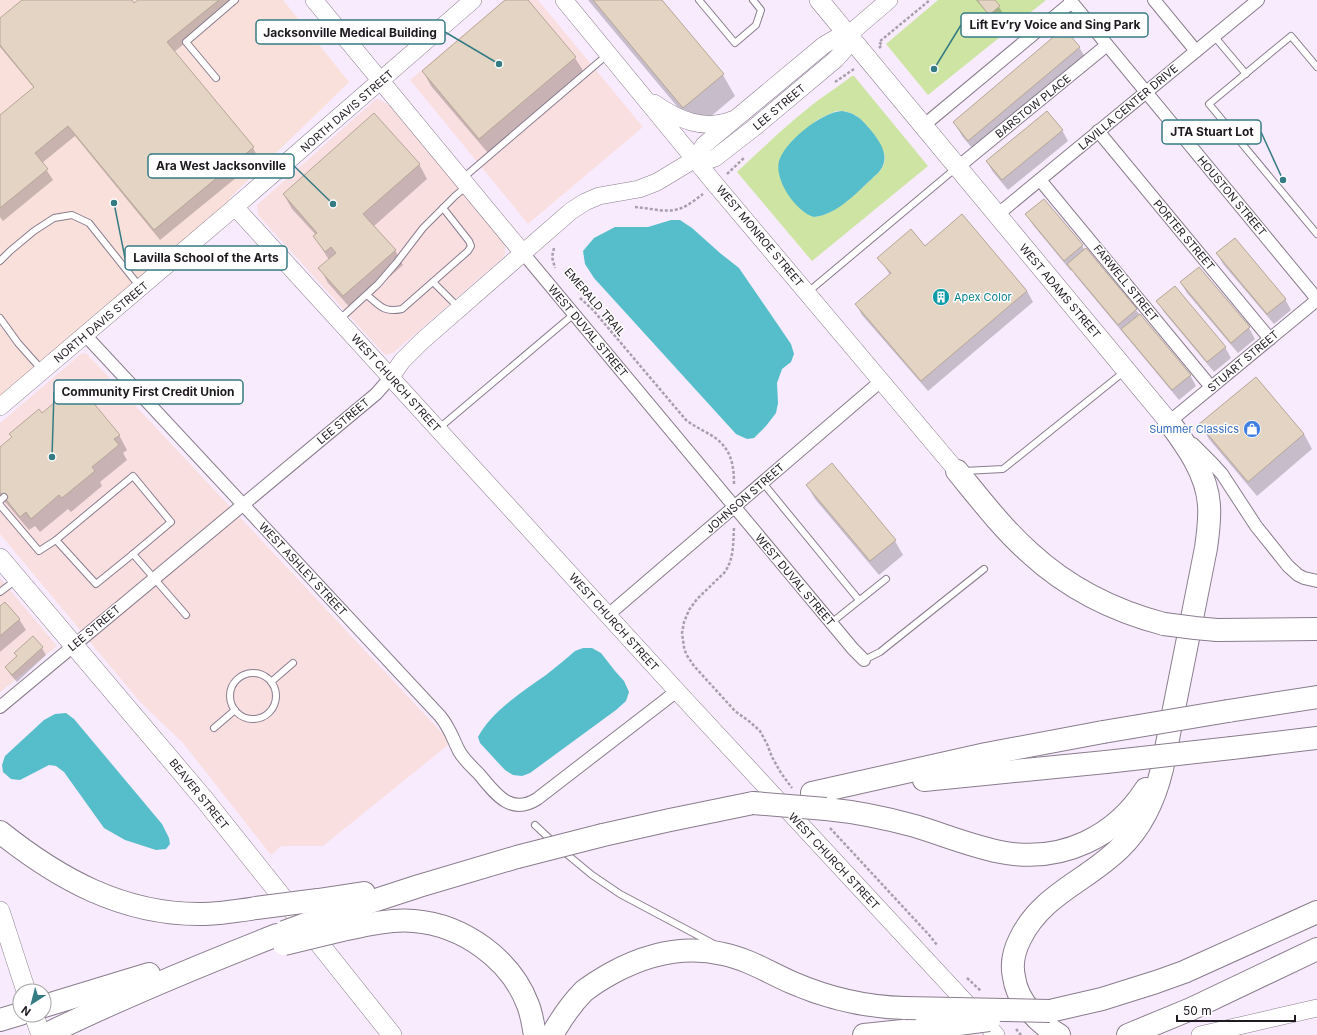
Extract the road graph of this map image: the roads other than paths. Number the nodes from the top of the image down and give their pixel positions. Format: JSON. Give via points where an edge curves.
{"nodes":[{"id":1,"x":235,"y":0,"type":"edge"},
{"id":2,"x":314,"y":0,"type":"edge"},
{"id":3,"x":474,"y":0,"type":"edge"},
{"id":4,"x":564,"y":0,"type":"edge"},
{"id":5,"x":699,"y":0,"type":"edge"},
{"id":6,"x":753,"y":0,"type":"edge"},
{"id":7,"x":819,"y":0,"type":"edge"},
{"id":8,"x":889,"y":0,"type":"edge"},
{"id":9,"x":1154,"y":0,"type":"edge"},
{"id":10,"x":1258,"y":0,"type":"edge"},
{"id":11,"x":1071,"y":1,"type":"edge"},
{"id":12,"x":848,"y":34,"type":"junction"},
{"id":13,"x":1214,"y":36,"type":"junction"},
{"id":14,"x":1107,"y":45,"type":"junction"},
{"id":15,"x":1196,"y":51,"type":"junction"},
{"id":16,"x":608,"y":54,"type":"junction"},
{"id":17,"x":1317,"y":67,"type":"edge"},
{"id":18,"x":1246,"y":74,"type":"junction"},
{"id":19,"x":216,"y":78,"type":"dead end"},
{"id":20,"x":381,"y":81,"type":"junction"},
{"id":21,"x":1146,"y":92,"type":"junction"},
{"id":22,"x":642,"y":95,"type":"junction"},
{"id":23,"x":734,"y":120,"type":"junction"},
{"id":24,"x":923,"y":126,"type":"junction"},
{"id":25,"x":1098,"y":131,"type":"junction"},
{"id":26,"x":695,"y":159,"type":"junction"},
{"id":27,"x":958,"y":167,"type":"junction"},
{"id":28,"x":1040,"y":180,"type":"junction"},
{"id":29,"x":465,"y":182,"type":"junction"},
{"id":30,"x":235,"y":207,"type":"junction"},
{"id":31,"x":443,"y":208,"type":"junction"},
{"id":32,"x":997,"y":215,"type":"junction"},
{"id":33,"x":1317,"y":234,"type":"edge"},
{"id":34,"x":523,"y":253,"type":"junction"},
{"id":35,"x":0,"y":261,"type":"edge"},
{"id":36,"x":433,"y":282,"type":"junction"},
{"id":37,"x":141,"y":288,"type":"junction"},
{"id":38,"x":807,"y":293,"type":"junction"},
{"id":39,"x":367,"y":295,"type":"junction"},
{"id":40,"x":1317,"y":299,"type":"edge"},
{"id":41,"x":459,"y":308,"type":"junction"},
{"id":42,"x":574,"y":314,"type":"junction"},
{"id":43,"x":0,"y":318,"type":"edge"},
{"id":44,"x":339,"y":320,"type":"junction"},
{"id":45,"x":86,"y":336,"type":"junction"},
{"id":46,"x":1270,"y":339,"type":"junction"},
{"id":47,"x":1126,"y":370,"type":"junction"},
{"id":48,"x":43,"y":371,"type":"junction"},
{"id":49,"x":391,"y":377,"type":"junction"},
{"id":50,"x":881,"y":381,"type":"junction"},
{"id":51,"x":1211,"y":387,"type":"junction"},
{"id":52,"x":0,"y":408,"type":"edge"},
{"id":53,"x":1169,"y":422,"type":"junction"},
{"id":54,"x":438,"y":429,"type":"junction"},
{"id":55,"x":957,"y":471,"type":"junction"},
{"id":56,"x":763,"y":483,"type":"junction"},
{"id":57,"x":243,"y":504,"type":"junction"},
{"id":58,"x":0,"y":505,"type":"edge"},
{"id":59,"x":735,"y":507,"type":"junction"},
{"id":60,"x":56,"y":540,"type":"junction"},
{"id":61,"x":133,"y":554,"type":"junction"},
{"id":62,"x":0,"y":558,"type":"edge"},
{"id":63,"x":984,"y":569,"type":"dead end"},
{"id":64,"x":17,"y":578,"type":"junction"},
{"id":65,"x":154,"y":578,"type":"junction"},
{"id":66,"x":886,"y":579,"type":"dead end"},
{"id":67,"x":1317,"y":581,"type":"edge"},
{"id":68,"x":0,"y":592,"type":"edge"},
{"id":69,"x":859,"y":600,"type":"junction"},
{"id":70,"x":186,"y":615,"type":"dead end"},
{"id":71,"x":608,"y":615,"type":"junction"},
{"id":72,"x":831,"y":623,"type":"junction"},
{"id":73,"x":1317,"y":629,"type":"edge"},
{"id":74,"x":74,"y":645,"type":"junction"},
{"id":75,"x":864,"y":660,"type":"joint"},
{"id":76,"x":293,"y":663,"type":"dead end"},
{"id":77,"x":271,"y":682,"type":"junction"},
{"id":78,"x":677,"y":691,"type":"junction"},
{"id":79,"x":1317,"y":696,"type":"edge"},
{"id":80,"x":0,"y":707,"type":"edge"},
{"id":81,"x":235,"y":710,"type":"junction"},
{"id":82,"x":214,"y":728,"type":"dead end"},
{"id":83,"x":1317,"y":738,"type":"edge"},
{"id":84,"x":1168,"y":740,"type":"junction"},
{"id":85,"x":812,"y":793,"type":"junction"},
{"id":86,"x":753,"y":803,"type":"junction"},
{"id":87,"x":535,"y":825,"type":"dead end"},
{"id":88,"x":0,"y":832,"type":"edge"},
{"id":89,"x":1317,"y":901,"type":"edge"},
{"id":90,"x":0,"y":911,"type":"edge"},
{"id":91,"x":1317,"y":912,"type":"edge"},
{"id":92,"x":330,"y":915,"type":"junction"},
{"id":93,"x":280,"y":940,"type":"junction"},
{"id":94,"x":1235,"y":949,"type":"junction"},
{"id":95,"x":1317,"y":949,"type":"edge"},
{"id":96,"x":752,"y":963,"type":"junction"},
{"id":97,"x":23,"y":983,"type":"edge"},
{"id":98,"x":54,"y":1003,"type":"edge"},
{"id":99,"x":1317,"y":1008,"type":"edge"},
{"id":100,"x":1050,"y":1011,"type":"junction"},
{"id":101,"x":20,"y":1023,"type":"edge"},
{"id":102,"x":37,"y":1023,"type":"edge"},
{"id":103,"x":1207,"y":1034,"type":"edge"},
{"id":104,"x":31,"y":1035,"type":"edge"},
{"id":105,"x":41,"y":1035,"type":"edge"},
{"id":106,"x":45,"y":1035,"type":"edge"},
{"id":107,"x":392,"y":1035,"type":"edge"},
{"id":108,"x":535,"y":1035,"type":"edge"},
{"id":109,"x":552,"y":1035,"type":"edge"},
{"id":110,"x":864,"y":1035,"type":"edge"},
{"id":111,"x":996,"y":1035,"type":"edge"},
{"id":112,"x":1059,"y":1035,"type":"edge"},
{"id":113,"x":1128,"y":1035,"type":"edge"}],
"edges":[{"from":1,"to":19,"type":"lane","via":[[186,42]]},
{"from":2,"to":20,"type":"street","name":"WEST DUVAL STREET"},
{"from":3,"to":20,"type":"street","name":"NORTH DAVIS STREET"},
{"from":4,"to":16,"type":"street","name":"WEST MONROE STREET"},
{"from":5,"to":6,"type":"lane","via":[[735,43],[756,25],[760,10]]},
{"from":7,"to":12,"type":"main road","name":"WEST ADAMS STREET"},
{"from":8,"to":12,"type":"street","name":"LEE STREET"},
{"from":9,"to":15,"type":"street"},
{"from":10,"to":13,"type":"street","name":"LAVILLA CENTER DRIVE"},
{"from":11,"to":14,"type":"street","name":"HOUSTON STREET"},
{"from":11,"to":24,"type":"street"},
{"from":12,"to":23,"type":"street","name":"LEE STREET","via":[[824,45]]},
{"from":12,"to":24,"type":"main road","name":"WEST ADAMS STREET"},
{"from":12,"to":26,"type":"street","name":"LEE STREET","via":[[844,50],[836,60],[755,127],[715,158],[706,161]]},
{"from":13,"to":15,"type":"street","name":"LAVILLA CENTER DRIVE"},
{"from":13,"to":18,"type":"lane"},
{"from":14,"to":21,"type":"street","name":"HOUSTON STREET"},
{"from":14,"to":27,"type":"street","name":"BARSTOW PLACE"},
{"from":15,"to":21,"type":"street","name":"LAVILLA CENTER DRIVE"},
{"from":16,"to":22,"type":"street","name":"WEST MONROE STREET"},
{"from":16,"to":29,"type":"lane"},
{"from":17,"to":18,"type":"lane","via":[[1291,36]]},
{"from":18,"to":33,"type":"lane","via":[[1209,104]]},
{"from":20,"to":29,"type":"street","name":"WEST DUVAL STREET"},
{"from":20,"to":30,"type":"street","name":"NORTH DAVIS STREET"},
{"from":21,"to":25,"type":"street","name":"LAVILLA CENTER DRIVE"},
{"from":21,"to":40,"type":"street","name":"HOUSTON STREET"},
{"from":22,"to":23,"type":"street","via":[[664,110],[688,121],[710,125]]},
{"from":22,"to":26,"type":"street","name":"WEST MONROE STREET"},
{"from":23,"to":26,"type":"street","name":"LEE STREET","via":[[704,145]]},
{"from":24,"to":27,"type":"main road","name":"WEST ADAMS STREET"},
{"from":25,"to":28,"type":"street","name":"LAVILLA CENTER DRIVE"},
{"from":25,"to":46,"type":"street","name":"PORTER STREET"},
{"from":26,"to":34,"type":"street","name":"LEE STREET","via":[[648,186],[604,194],[584,202]]},
{"from":26,"to":38,"type":"street","name":"WEST MONROE STREET"},
{"from":27,"to":32,"type":"main road","name":"WEST ADAMS STREET"},
{"from":27,"to":38,"type":"lane"},
{"from":28,"to":32,"type":"street","name":"LAVILLA CENTER DRIVE"},
{"from":28,"to":51,"type":"street","name":"FARWELL STREET"},
{"from":29,"to":31,"type":"lane"},
{"from":29,"to":34,"type":"street","name":"WEST DUVAL STREET"},
{"from":30,"to":37,"type":"street","name":"NORTH DAVIS STREET"},
{"from":30,"to":44,"type":"street","name":"WEST CHURCH STREET"},
{"from":31,"to":36,"type":"lane","via":[[471,246]]},
{"from":31,"to":39,"type":"lane"},
{"from":32,"to":47,"type":"main road","name":"WEST ADAMS STREET"},
{"from":34,"to":41,"type":"street","name":"LEE STREET"},
{"from":34,"to":42,"type":"street","name":"WEST DUVAL STREET"},
{"from":35,"to":37,"type":"lane","via":[[34,231],[54,218],[72,216],[89,223]]},
{"from":36,"to":39,"type":"lane","via":[[397,310],[390,311],[380,307]]},
{"from":36,"to":41,"type":"lane"},
{"from":37,"to":45,"type":"street","name":"NORTH DAVIS STREET"},
{"from":38,"to":50,"type":"street","name":"WEST MONROE STREET"},
{"from":39,"to":44,"type":"lane"},
{"from":40,"to":46,"type":"street","name":"STUART STREET"},
{"from":41,"to":49,"type":"street","name":"LEE STREET","via":[[411,351]]},
{"from":42,"to":54,"type":"lane"},
{"from":42,"to":59,"type":"street","name":"WEST DUVAL STREET"},
{"from":43,"to":48,"type":"lane"},
{"from":44,"to":49,"type":"street","name":"WEST CHURCH STREET"},
{"from":45,"to":48,"type":"street","name":"NORTH DAVIS STREET"},
{"from":45,"to":57,"type":"street","name":"WEST ASHLEY STREET"},
{"from":46,"to":51,"type":"street","name":"STUART STREET"},
{"from":47,"to":53,"type":"main road","name":"WEST ADAMS STREET"},
{"from":47,"to":55,"type":"lane","via":[[1003,469]]},
{"from":48,"to":52,"type":"street","name":"NORTH DAVIS STREET"},
{"from":49,"to":54,"type":"street","name":"WEST CHURCH STREET"},
{"from":49,"to":57,"type":"street","name":"LEE STREET","via":[[376,394]]},
{"from":50,"to":55,"type":"street","name":"WEST MONROE STREET"},
{"from":50,"to":56,"type":"street","name":"JOHNSON STREET"},
{"from":51,"to":53,"type":"street","name":"STUART STREET"},
{"from":53,"to":67,"type":"street","name":"WEST ADAMS STREET","via":[[1217,468],[1256,526],[1293,571],[1304,578]]},
{"from":53,"to":84,"type":"highway","via":[[1202,475],[1210,517]]},
{"from":54,"to":71,"type":"street","name":"WEST CHURCH STREET"},
{"from":55,"to":73,"type":"highway","bridge":true,"via":[[1030,553],[1052,572],[1102,602],[1164,624],[1195,628]]},
{"from":56,"to":59,"type":"street","name":"JOHNSON STREET"},
{"from":56,"to":69,"type":"lane"},
{"from":57,"to":65,"type":"street","name":"LEE STREET"},
{"from":57,"to":78,"type":"street","name":"WEST ASHLEY STREET","via":[[440,716],[448,726],[462,755],[505,801],[520,805],[537,799]]},
{"from":58,"to":60,"type":"lane","via":[[39,551]]},
{"from":59,"to":71,"type":"street","name":"JOHNSON STREET"},
{"from":59,"to":72,"type":"street","name":"WEST DUVAL STREET"},
{"from":60,"to":61,"type":"lane","via":[[96,584]]},
{"from":60,"to":61,"type":"lane","via":[[134,476],[171,522]]},
{"from":61,"to":65,"type":"lane"},
{"from":62,"to":64,"type":"main road","name":"BEAVER STREET"},
{"from":63,"to":75,"type":"lane","via":[[880,652]]},
{"from":64,"to":68,"type":"lane"},
{"from":64,"to":74,"type":"main road","name":"BEAVER STREET"},
{"from":65,"to":70,"type":"lane"},
{"from":65,"to":74,"type":"street","name":"LEE STREET"},
{"from":66,"to":69,"type":"lane"},
{"from":69,"to":72,"type":"lane"},
{"from":71,"to":78,"type":"street","name":"WEST CHURCH STREET"},
{"from":72,"to":75,"type":"street","name":"WEST DUVAL STREET"},
{"from":74,"to":80,"type":"street","name":"LEE STREET"},
{"from":74,"to":107,"type":"main road","name":"BEAVER STREET","via":[[204,799]]},
{"from":76,"to":77,"type":"lane"},
{"from":77,"to":81,"type":"lane","via":[[266,677],[252,673],[238,678],[230,697]]},
{"from":77,"to":81,"type":"lane","via":[[276,699],[275,705],[267,714],[254,719],[247,718]]},
{"from":78,"to":111,"type":"street","name":"WEST CHURCH STREET"},
{"from":79,"to":85,"type":"highway","bridge":true,"via":[[993,753]]},
{"from":81,"to":82,"type":"lane"},
{"from":83,"to":85,"type":"highway","bridge":true},
{"from":84,"to":86,"type":"highway","bridge":true,"via":[[1150,783],[1135,805],[1122,818],[1091,840],[1049,854],[1005,853],[882,817]]},
{"from":84,"to":112,"type":"highway","via":[[1155,794],[1136,829],[1121,848],[1044,905],[1028,923],[1018,943],[1013,963],[1017,991],[1035,1016]]},
{"from":85,"to":86,"type":"highway","bridge":true},
{"from":86,"to":92,"type":"highway","bridge":true,"via":[[677,818],[517,857]]},
{"from":87,"to":96,"type":"lane","via":[[579,864],[620,894]]},
{"from":88,"to":92,"type":"highway","bridge":true,"via":[[38,861],[73,881],[132,905],[165,912],[199,914],[256,908]]},
{"from":89,"to":94,"type":"highway"},
{"from":90,"to":97,"type":"main road"},
{"from":91,"to":94,"type":"highway"},
{"from":92,"to":93,"type":"highway","bridge":true},
{"from":92,"to":108,"type":"highway","via":[[385,922],[413,921],[441,926],[465,936],[488,952],[509,972],[528,1006]]},
{"from":93,"to":98,"type":"highway"},
{"from":93,"to":106,"type":"highway","via":[[204,964]]},
{"from":94,"to":100,"type":"highway","via":[[1156,982],[1102,999]]},
{"from":95,"to":113,"type":"highway","via":[[1191,1009]]},
{"from":96,"to":100,"type":"highway","bridge":true,"via":[[794,983],[840,1000],[875,1006]]},
{"from":96,"to":109,"type":"highway","via":[[724,954],[694,950],[674,951],[642,960],[605,977],[585,991],[566,1012]]},
{"from":99,"to":103,"type":"street"},
{"from":100,"to":110,"type":"highway","bridge":true},
{"from":101,"to":104,"type":"highway"},
{"from":102,"to":105,"type":"main road"}]}
